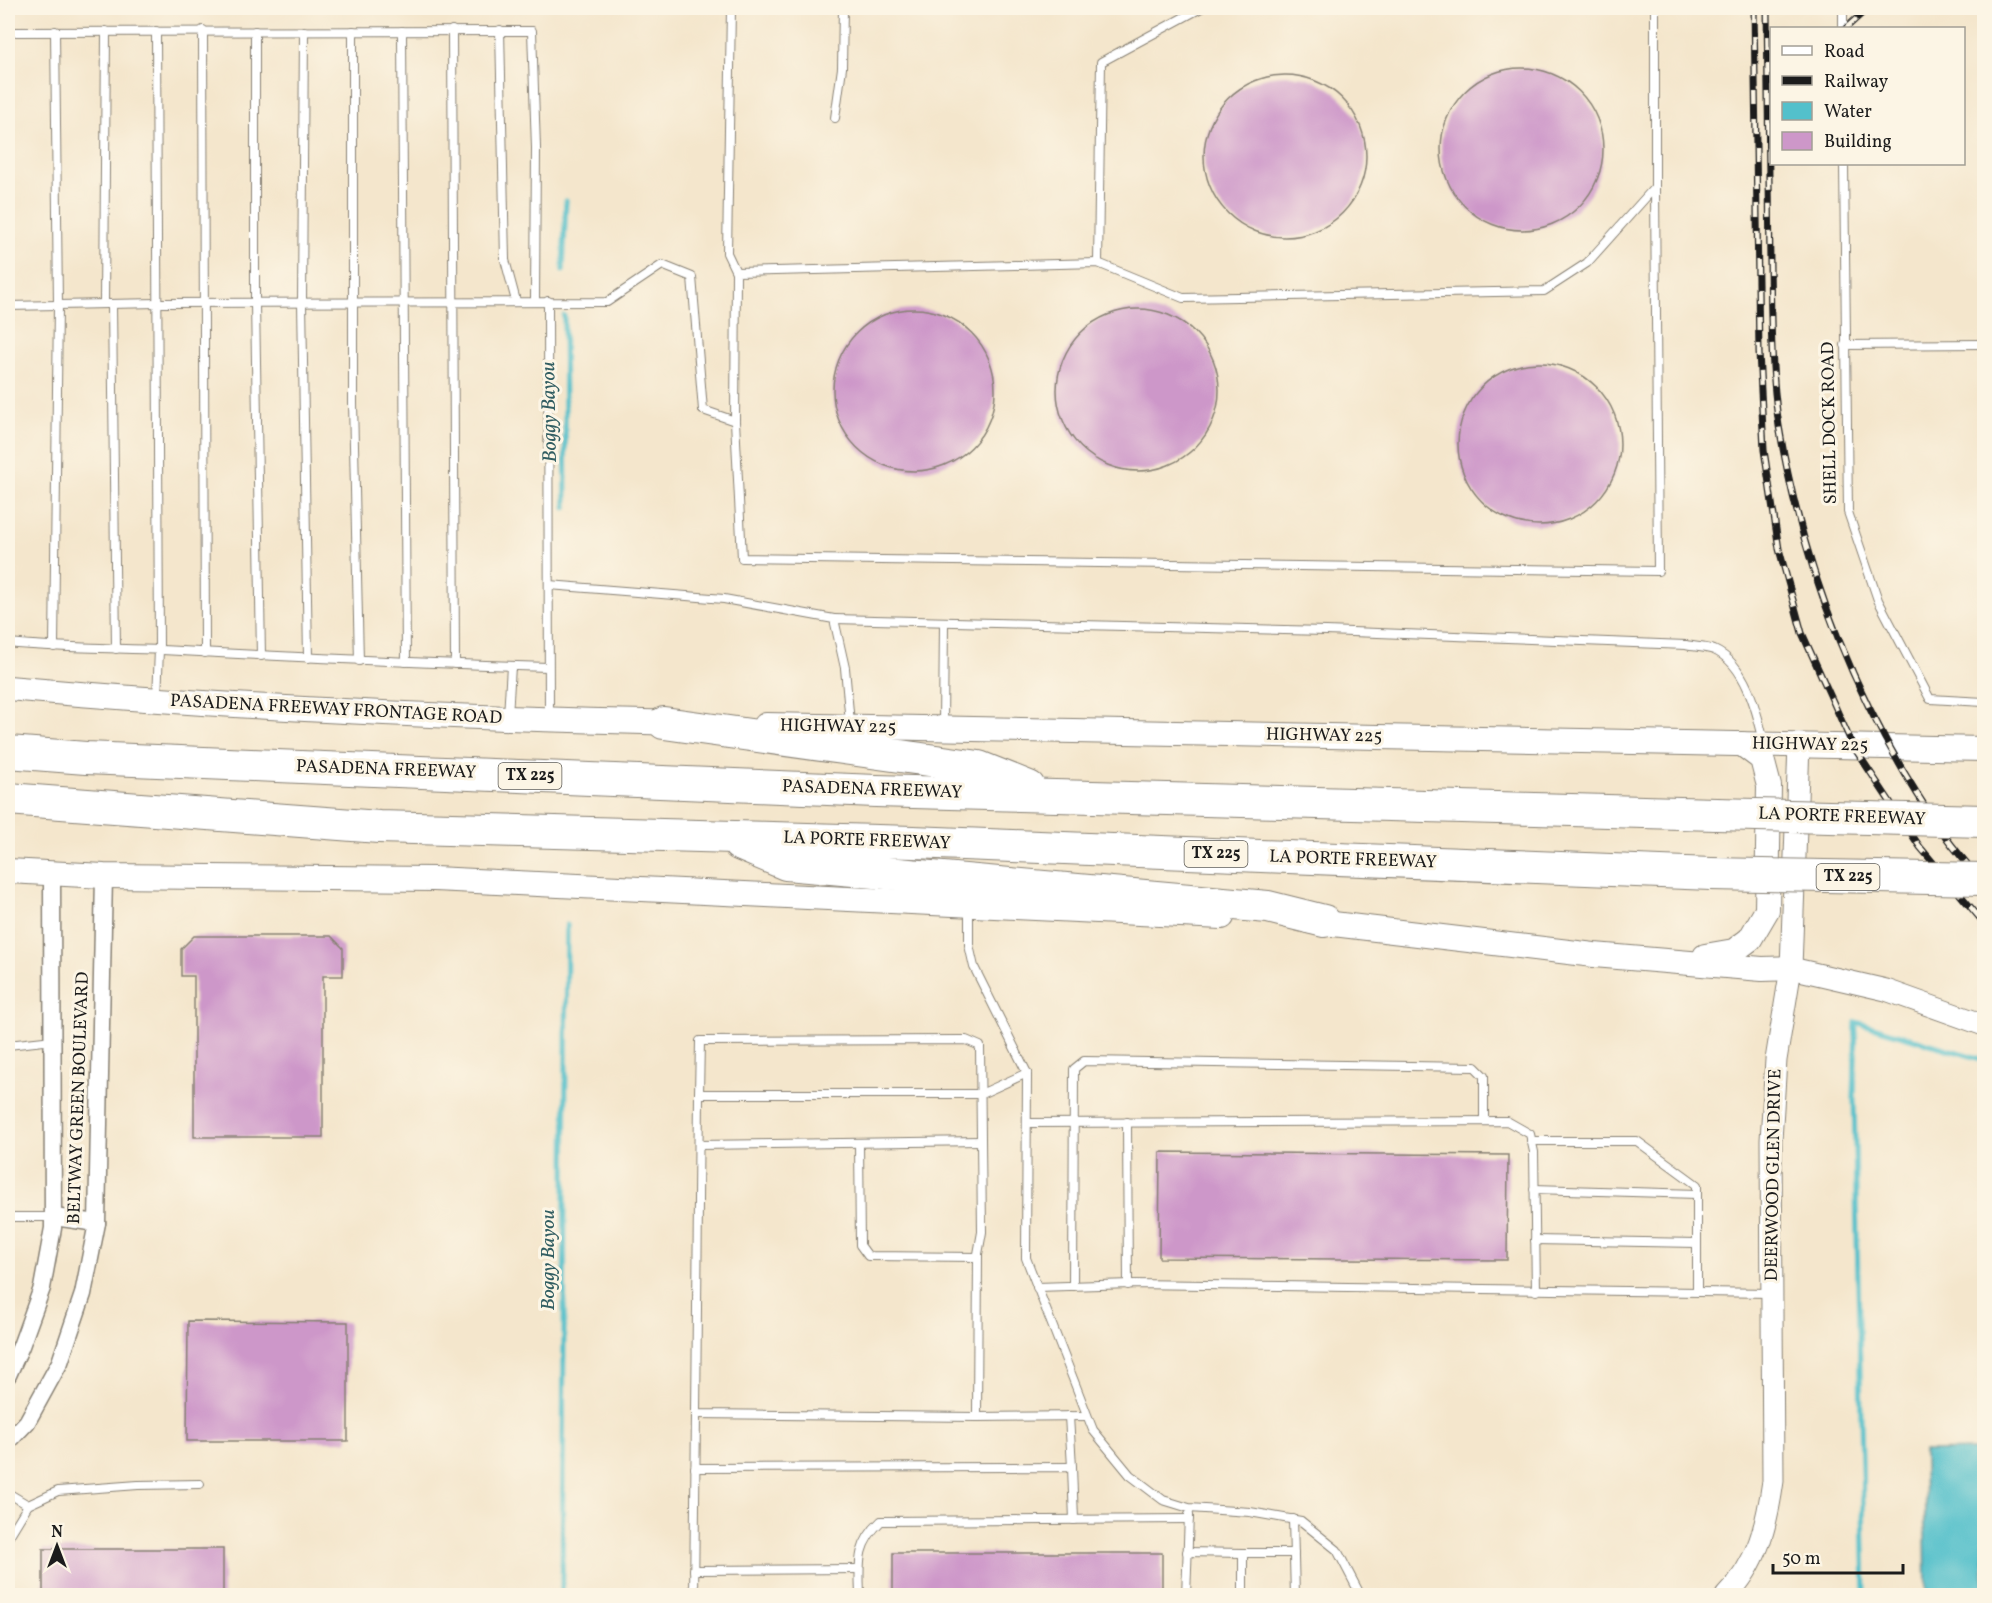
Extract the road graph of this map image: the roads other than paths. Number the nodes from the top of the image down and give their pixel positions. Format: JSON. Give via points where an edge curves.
{"nodes":[{"id":1,"x":731,"y":8,"type":"edge"},
{"id":2,"x":843,"y":8,"type":"edge"},
{"id":3,"x":1202,"y":8,"type":"edge"},
{"id":4,"x":1655,"y":8,"type":"edge"},
{"id":5,"x":1843,"y":8,"type":"edge"},
{"id":6,"x":1843,"y":27,"type":"edge"},
{"id":7,"x":203,"y":30,"type":"junction"},
{"id":8,"x":452,"y":30,"type":"junction"},
{"id":9,"x":500,"y":30,"type":"junction"},
{"id":10,"x":55,"y":31,"type":"junction"},
{"id":11,"x":106,"y":31,"type":"junction"},
{"id":12,"x":156,"y":31,"type":"junction"},
{"id":13,"x":255,"y":31,"type":"junction"},
{"id":14,"x":304,"y":31,"type":"junction"},
{"id":15,"x":353,"y":31,"type":"junction"},
{"id":16,"x":402,"y":31,"type":"junction"},
{"id":17,"x":8,"y":33,"type":"edge"},
{"id":18,"x":835,"y":118,"type":"dead end"},
{"id":19,"x":1844,"y":165,"type":"edge"},
{"id":20,"x":1655,"y":187,"type":"junction"},
{"id":21,"x":1098,"y":263,"type":"junction"},
{"id":22,"x":736,"y":272,"type":"junction"},
{"id":23,"x":516,"y":301,"type":"junction"},
{"id":24,"x":535,"y":301,"type":"junction"},
{"id":25,"x":548,"y":301,"type":"junction"},
{"id":26,"x":302,"y":302,"type":"junction"},
{"id":27,"x":353,"y":302,"type":"junction"},
{"id":28,"x":402,"y":302,"type":"junction"},
{"id":29,"x":452,"y":302,"type":"junction"},
{"id":30,"x":158,"y":303,"type":"junction"},
{"id":31,"x":206,"y":303,"type":"junction"},
{"id":32,"x":255,"y":303,"type":"junction"},
{"id":33,"x":108,"y":304,"type":"junction"},
{"id":34,"x":58,"y":305,"type":"junction"},
{"id":35,"x":8,"y":306,"type":"edge"},
{"id":36,"x":1984,"y":344,"type":"edge"},
{"id":37,"x":1845,"y":345,"type":"junction"},
{"id":38,"x":735,"y":421,"type":"junction"},
{"id":39,"x":549,"y":585,"type":"junction"},
{"id":40,"x":834,"y":619,"type":"junction"},
{"id":41,"x":945,"y":622,"type":"junction"},
{"id":42,"x":8,"y":643,"type":"edge"},
{"id":43,"x":54,"y":647,"type":"junction"},
{"id":44,"x":116,"y":649,"type":"junction"},
{"id":45,"x":159,"y":650,"type":"junction"},
{"id":46,"x":205,"y":653,"type":"junction"},
{"id":47,"x":261,"y":656,"type":"junction"},
{"id":48,"x":308,"y":658,"type":"junction"},
{"id":49,"x":359,"y":661,"type":"junction"},
{"id":50,"x":406,"y":662,"type":"junction"},
{"id":51,"x":455,"y":664,"type":"junction"},
{"id":52,"x":511,"y":666,"type":"junction"},
{"id":53,"x":548,"y":667,"type":"junction"},
{"id":54,"x":8,"y":688,"type":"edge"},
{"id":55,"x":157,"y":701,"type":"junction"},
{"id":56,"x":1984,"y":702,"type":"edge"},
{"id":57,"x":508,"y":718,"type":"junction"},
{"id":58,"x":549,"y":721,"type":"junction"},
{"id":59,"x":664,"y":723,"type":"junction"},
{"id":60,"x":850,"y":727,"type":"junction"},
{"id":61,"x":943,"y":729,"type":"junction"},
{"id":62,"x":1753,"y":744,"type":"junction"},
{"id":63,"x":1799,"y":744,"type":"junction"},
{"id":64,"x":1984,"y":749,"type":"edge"},
{"id":65,"x":8,"y":752,"type":"edge"},
{"id":66,"x":1053,"y":796,"type":"junction"},
{"id":67,"x":8,"y":799,"type":"edge"},
{"id":68,"x":1984,"y":821,"type":"edge"},
{"id":69,"x":721,"y":836,"type":"junction"},
{"id":70,"x":8,"y":871,"type":"edge"},
{"id":71,"x":52,"y":874,"type":"junction"},
{"id":72,"x":104,"y":876,"type":"junction"},
{"id":73,"x":1984,"y":879,"type":"edge"},
{"id":74,"x":969,"y":907,"type":"junction"},
{"id":75,"x":1324,"y":921,"type":"junction"},
{"id":76,"x":1666,"y":962,"type":"junction"},
{"id":77,"x":1791,"y":968,"type":"junction"},
{"id":78,"x":1984,"y":1025,"type":"edge"},
{"id":79,"x":53,"y":1040,"type":"junction"},
{"id":80,"x":8,"y":1045,"type":"edge"},
{"id":81,"x":1027,"y":1072,"type":"junction"},
{"id":82,"x":699,"y":1094,"type":"junction"},
{"id":83,"x":981,"y":1094,"type":"junction"},
{"id":84,"x":1484,"y":1121,"type":"junction"},
{"id":85,"x":1074,"y":1122,"type":"junction"},
{"id":86,"x":1126,"y":1122,"type":"junction"},
{"id":87,"x":1027,"y":1123,"type":"junction"},
{"id":88,"x":981,"y":1141,"type":"junction"},
{"id":89,"x":1531,"y":1141,"type":"junction"},
{"id":90,"x":859,"y":1143,"type":"junction"},
{"id":91,"x":699,"y":1145,"type":"junction"},
{"id":92,"x":1534,"y":1189,"type":"junction"},
{"id":93,"x":1697,"y":1194,"type":"junction"},
{"id":94,"x":54,"y":1216,"type":"junction"},
{"id":95,"x":8,"y":1217,"type":"edge"},
{"id":96,"x":97,"y":1223,"type":"junction"},
{"id":97,"x":1535,"y":1240,"type":"junction"},
{"id":98,"x":1697,"y":1244,"type":"junction"},
{"id":99,"x":978,"y":1257,"type":"junction"},
{"id":100,"x":1128,"y":1284,"type":"junction"},
{"id":101,"x":1073,"y":1286,"type":"junction"},
{"id":102,"x":1037,"y":1287,"type":"junction"},
{"id":103,"x":1536,"y":1291,"type":"junction"},
{"id":104,"x":1697,"y":1291,"type":"junction"},
{"id":105,"x":1772,"y":1293,"type":"junction"},
{"id":106,"x":8,"y":1375,"type":"edge"},
{"id":107,"x":696,"y":1414,"type":"junction"},
{"id":108,"x":1070,"y":1416,"type":"junction"},
{"id":109,"x":1087,"y":1416,"type":"junction"},
{"id":110,"x":977,"y":1417,"type":"junction"},
{"id":111,"x":8,"y":1442,"type":"edge"},
{"id":112,"x":1072,"y":1467,"type":"junction"},
{"id":113,"x":695,"y":1468,"type":"junction"},
{"id":114,"x":200,"y":1484,"type":"dead end"},
{"id":115,"x":8,"y":1494,"type":"edge"},
{"id":116,"x":28,"y":1505,"type":"junction"},
{"id":117,"x":1189,"y":1508,"type":"junction"},
{"id":118,"x":1189,"y":1519,"type":"junction"},
{"id":119,"x":1293,"y":1519,"type":"junction"},
{"id":120,"x":1074,"y":1520,"type":"junction"},
{"id":121,"x":8,"y":1538,"type":"edge"},
{"id":122,"x":1187,"y":1552,"type":"junction"},
{"id":123,"x":1294,"y":1553,"type":"junction"},
{"id":124,"x":1243,"y":1554,"type":"junction"},
{"id":125,"x":859,"y":1569,"type":"junction"},
{"id":126,"x":694,"y":1570,"type":"junction"},
{"id":127,"x":694,"y":1596,"type":"edge"},
{"id":128,"x":860,"y":1596,"type":"edge"},
{"id":129,"x":1186,"y":1596,"type":"edge"},
{"id":130,"x":1243,"y":1596,"type":"edge"},
{"id":131,"x":1295,"y":1596,"type":"edge"},
{"id":132,"x":1361,"y":1596,"type":"edge"},
{"id":133,"x":1726,"y":1596,"type":"edge"}],
"edges":[{"from":1,"to":22,"type":"lane","via":[[727,253]]},
{"from":2,"to":18,"type":"lane","via":[[843,68]]},
{"from":3,"to":21,"type":"lane","via":[[1101,62]]},
{"from":4,"to":20,"type":"lane"},
{"from":5,"to":6,"type":"lane"},
{"from":7,"to":12,"type":"lane"},
{"from":7,"to":13,"type":"lane"},
{"from":7,"to":31,"type":"lane"},
{"from":8,"to":9,"type":"lane"},
{"from":8,"to":16,"type":"lane"},
{"from":8,"to":29,"type":"lane"},
{"from":9,"to":23,"type":"lane","via":[[505,260]]},
{"from":9,"to":24,"type":"lane","via":[[532,31]]},
{"from":10,"to":11,"type":"lane"},
{"from":10,"to":17,"type":"lane"},
{"from":10,"to":34,"type":"lane"},
{"from":11,"to":12,"type":"lane"},
{"from":11,"to":33,"type":"lane"},
{"from":12,"to":30,"type":"lane"},
{"from":13,"to":14,"type":"lane"},
{"from":13,"to":32,"type":"lane"},
{"from":14,"to":15,"type":"lane"},
{"from":14,"to":26,"type":"lane"},
{"from":15,"to":16,"type":"lane"},
{"from":15,"to":27,"type":"lane"},
{"from":16,"to":28,"type":"lane"},
{"from":19,"to":37,"type":"lane","name":"SHELL DOCK ROAD"},
{"from":20,"to":21,"type":"lane","via":[[1587,263],[1544,291],[1183,298]]},
{"from":20,"to":38,"type":"lane","via":[[1658,571],[741,558]]},
{"from":21,"to":22,"type":"lane"},
{"from":22,"to":38,"type":"lane"},
{"from":23,"to":24,"type":"lane"},
{"from":23,"to":29,"type":"lane"},
{"from":24,"to":25,"type":"lane"},
{"from":25,"to":38,"type":"lane","via":[[608,302],[662,265],[692,278],[703,410]]},
{"from":25,"to":39,"type":"lane"},
{"from":26,"to":27,"type":"lane"},
{"from":26,"to":32,"type":"lane"},
{"from":26,"to":48,"type":"lane"},
{"from":27,"to":28,"type":"lane"},
{"from":27,"to":49,"type":"lane"},
{"from":28,"to":29,"type":"lane"},
{"from":28,"to":50,"type":"lane"},
{"from":29,"to":51,"type":"lane"},
{"from":30,"to":31,"type":"lane"},
{"from":30,"to":33,"type":"lane"},
{"from":30,"to":45,"type":"lane"},
{"from":31,"to":32,"type":"lane"},
{"from":31,"to":46,"type":"lane"},
{"from":32,"to":47,"type":"lane"},
{"from":33,"to":34,"type":"lane"},
{"from":33,"to":44,"type":"lane"},
{"from":34,"to":35,"type":"lane"},
{"from":34,"to":43,"type":"lane"},
{"from":36,"to":37,"type":"lane"},
{"from":37,"to":56,"type":"lane","name":"SHELL DOCK ROAD","via":[[1848,512],[1878,600],[1930,699]]},
{"from":39,"to":40,"type":"lane","via":[[724,599]]},
{"from":39,"to":53,"type":"lane"},
{"from":40,"to":41,"type":"lane"},
{"from":40,"to":60,"type":"lane","via":[[845,669]]},
{"from":41,"to":61,"type":"lane"},
{"from":41,"to":62,"type":"lane","via":[[1338,631],[1686,645],[1713,650],[1728,660],[1749,690]]},
{"from":42,"to":43,"type":"lane"},
{"from":43,"to":44,"type":"lane"},
{"from":44,"to":45,"type":"lane"},
{"from":45,"to":46,"type":"lane"},
{"from":45,"to":55,"type":"lane"},
{"from":46,"to":47,"type":"lane"},
{"from":47,"to":48,"type":"lane"},
{"from":48,"to":49,"type":"lane"},
{"from":49,"to":50,"type":"lane"},
{"from":50,"to":51,"type":"lane"},
{"from":51,"to":52,"type":"lane"},
{"from":52,"to":53,"type":"lane"},
{"from":52,"to":57,"type":"lane"},
{"from":53,"to":58,"type":"lane"},
{"from":54,"to":55,"type":"main road","name":"PASADENA FREEWAY FRONTAGE ROAD"},
{"from":55,"to":57,"type":"main road","name":"PASADENA FREEWAY FRONTAGE ROAD"},
{"from":57,"to":58,"type":"main road","name":"PASADENA FREEWAY FRONTAGE ROAD"},
{"from":58,"to":59,"type":"main road","name":"PASADENA FREEWAY FRONTAGE ROAD"},
{"from":59,"to":60,"type":"main road","name":"HIGHWAY 225"},
{"from":59,"to":66,"type":"highway","via":[[979,767]]},
{"from":60,"to":61,"type":"main road","name":"HIGHWAY 225"},
{"from":61,"to":62,"type":"main road","name":"HIGHWAY 225"},
{"from":62,"to":63,"type":"main road","name":"HIGHWAY 225"},
{"from":62,"to":76,"type":"main road","via":[[1762,759],[1768,786],[1767,910],[1750,939],[1734,951]]},
{"from":63,"to":64,"type":"main road","name":"HIGHWAY 225"},
{"from":63,"to":77,"type":"street","name":"DEERWOOD GLEN DRIVE"},
{"from":65,"to":66,"type":"highway","name":"PASADENA FREEWAY","number":"TX 225","via":[[98,759]]},
{"from":66,"to":68,"type":"highway","name":"LA PORTE FREEWAY","number":"TX 225","bridge":true},
{"from":67,"to":69,"type":"highway","number":"TX 225","via":[[379,827]]},
{"from":69,"to":73,"type":"highway","name":"LA PORTE FREEWAY","number":"TX 225","bridge":true,"via":[[1711,874]]},
{"from":69,"to":75,"type":"highway","via":[[786,864],[1268,907]]},
{"from":70,"to":71,"type":"main road"},
{"from":71,"to":72,"type":"main road"},
{"from":71,"to":79,"type":"street","name":"BELTWAY GREEN BOULEVARD"},
{"from":72,"to":74,"type":"main road","via":[[434,879]]},
{"from":72,"to":96,"type":"street","name":"BELTWAY GREEN BOULEVARD"},
{"from":74,"to":75,"type":"main road"},
{"from":74,"to":81,"type":"lane","via":[[969,945],[974,967]]},
{"from":75,"to":76,"type":"main road"},
{"from":76,"to":77,"type":"main road"},
{"from":77,"to":78,"type":"street","via":[[1886,990]]},
{"from":77,"to":105,"type":"street","name":"DEERWOOD GLEN DRIVE","via":[[1776,1060],[1771,1140]]},
{"from":79,"to":80,"type":"lane"},
{"from":79,"to":94,"type":"street","name":"BELTWAY GREEN BOULEVARD"},
{"from":81,"to":83,"type":"lane"},
{"from":81,"to":87,"type":"lane"},
{"from":82,"to":83,"type":"lane"},
{"from":82,"to":83,"type":"lane","via":[[700,1041],[966,1040],[980,1047]]},
{"from":82,"to":91,"type":"lane"},
{"from":83,"to":88,"type":"lane"},
{"from":84,"to":85,"type":"lane","via":[[1484,1076],[1475,1067],[1084,1061],[1074,1069]]},
{"from":84,"to":86,"type":"lane"},
{"from":84,"to":89,"type":"lane","via":[[1507,1121],[1530,1134]]},
{"from":85,"to":86,"type":"lane"},
{"from":85,"to":87,"type":"lane"},
{"from":85,"to":101,"type":"lane"},
{"from":86,"to":100,"type":"lane"},
{"from":87,"to":102,"type":"lane","via":[[1026,1258]]},
{"from":88,"to":90,"type":"lane"},
{"from":88,"to":99,"type":"lane","via":[[982,1232]]},
{"from":89,"to":92,"type":"lane"},
{"from":89,"to":93,"type":"lane","via":[[1637,1141],[1697,1185]]},
{"from":90,"to":91,"type":"lane"},
{"from":90,"to":99,"type":"lane","via":[[860,1245],[868,1256]]},
{"from":91,"to":107,"type":"lane"},
{"from":92,"to":93,"type":"lane"},
{"from":92,"to":97,"type":"lane"},
{"from":93,"to":98,"type":"lane"},
{"from":94,"to":95,"type":"lane"},
{"from":94,"to":96,"type":"street"},
{"from":94,"to":106,"type":"street","name":"BELTWAY GREEN BOULEVARD","via":[[42,1288]]},
{"from":96,"to":111,"type":"street","name":"BELTWAY GREEN BOULEVARD","via":[[72,1332],[44,1394],[27,1422]]},
{"from":97,"to":98,"type":"lane"},
{"from":97,"to":103,"type":"lane"},
{"from":98,"to":104,"type":"lane"},
{"from":99,"to":110,"type":"lane"},
{"from":100,"to":101,"type":"lane"},
{"from":100,"to":103,"type":"lane"},
{"from":101,"to":102,"type":"lane"},
{"from":102,"to":109,"type":"lane"},
{"from":103,"to":104,"type":"lane"},
{"from":104,"to":105,"type":"lane"},
{"from":105,"to":133,"type":"street","name":"DEERWOOD GLEN DRIVE","via":[[1773,1481],[1766,1528],[1752,1560]]},
{"from":107,"to":110,"type":"lane"},
{"from":107,"to":113,"type":"lane"},
{"from":108,"to":109,"type":"lane"},
{"from":108,"to":110,"type":"lane"},
{"from":108,"to":112,"type":"lane"},
{"from":109,"to":117,"type":"lane","via":[[1093,1430],[1130,1474],[1163,1500]]},
{"from":112,"to":113,"type":"lane"},
{"from":112,"to":120,"type":"lane"},
{"from":113,"to":126,"type":"lane"},
{"from":114,"to":116,"type":"lane","via":[[58,1491]]},
{"from":115,"to":116,"type":"lane"},
{"from":116,"to":121,"type":"lane"},
{"from":117,"to":118,"type":"lane"},
{"from":117,"to":119,"type":"lane"},
{"from":118,"to":120,"type":"lane"},
{"from":118,"to":122,"type":"lane"},
{"from":119,"to":123,"type":"lane"},
{"from":119,"to":132,"type":"lane","via":[[1337,1550]]},
{"from":120,"to":125,"type":"lane","via":[[881,1521],[866,1536]]},
{"from":122,"to":124,"type":"lane"},
{"from":122,"to":129,"type":"lane"},
{"from":123,"to":124,"type":"lane"},
{"from":123,"to":131,"type":"lane"},
{"from":124,"to":130,"type":"lane"},
{"from":125,"to":126,"type":"lane"},
{"from":125,"to":128,"type":"lane"},
{"from":126,"to":127,"type":"lane"}]}
